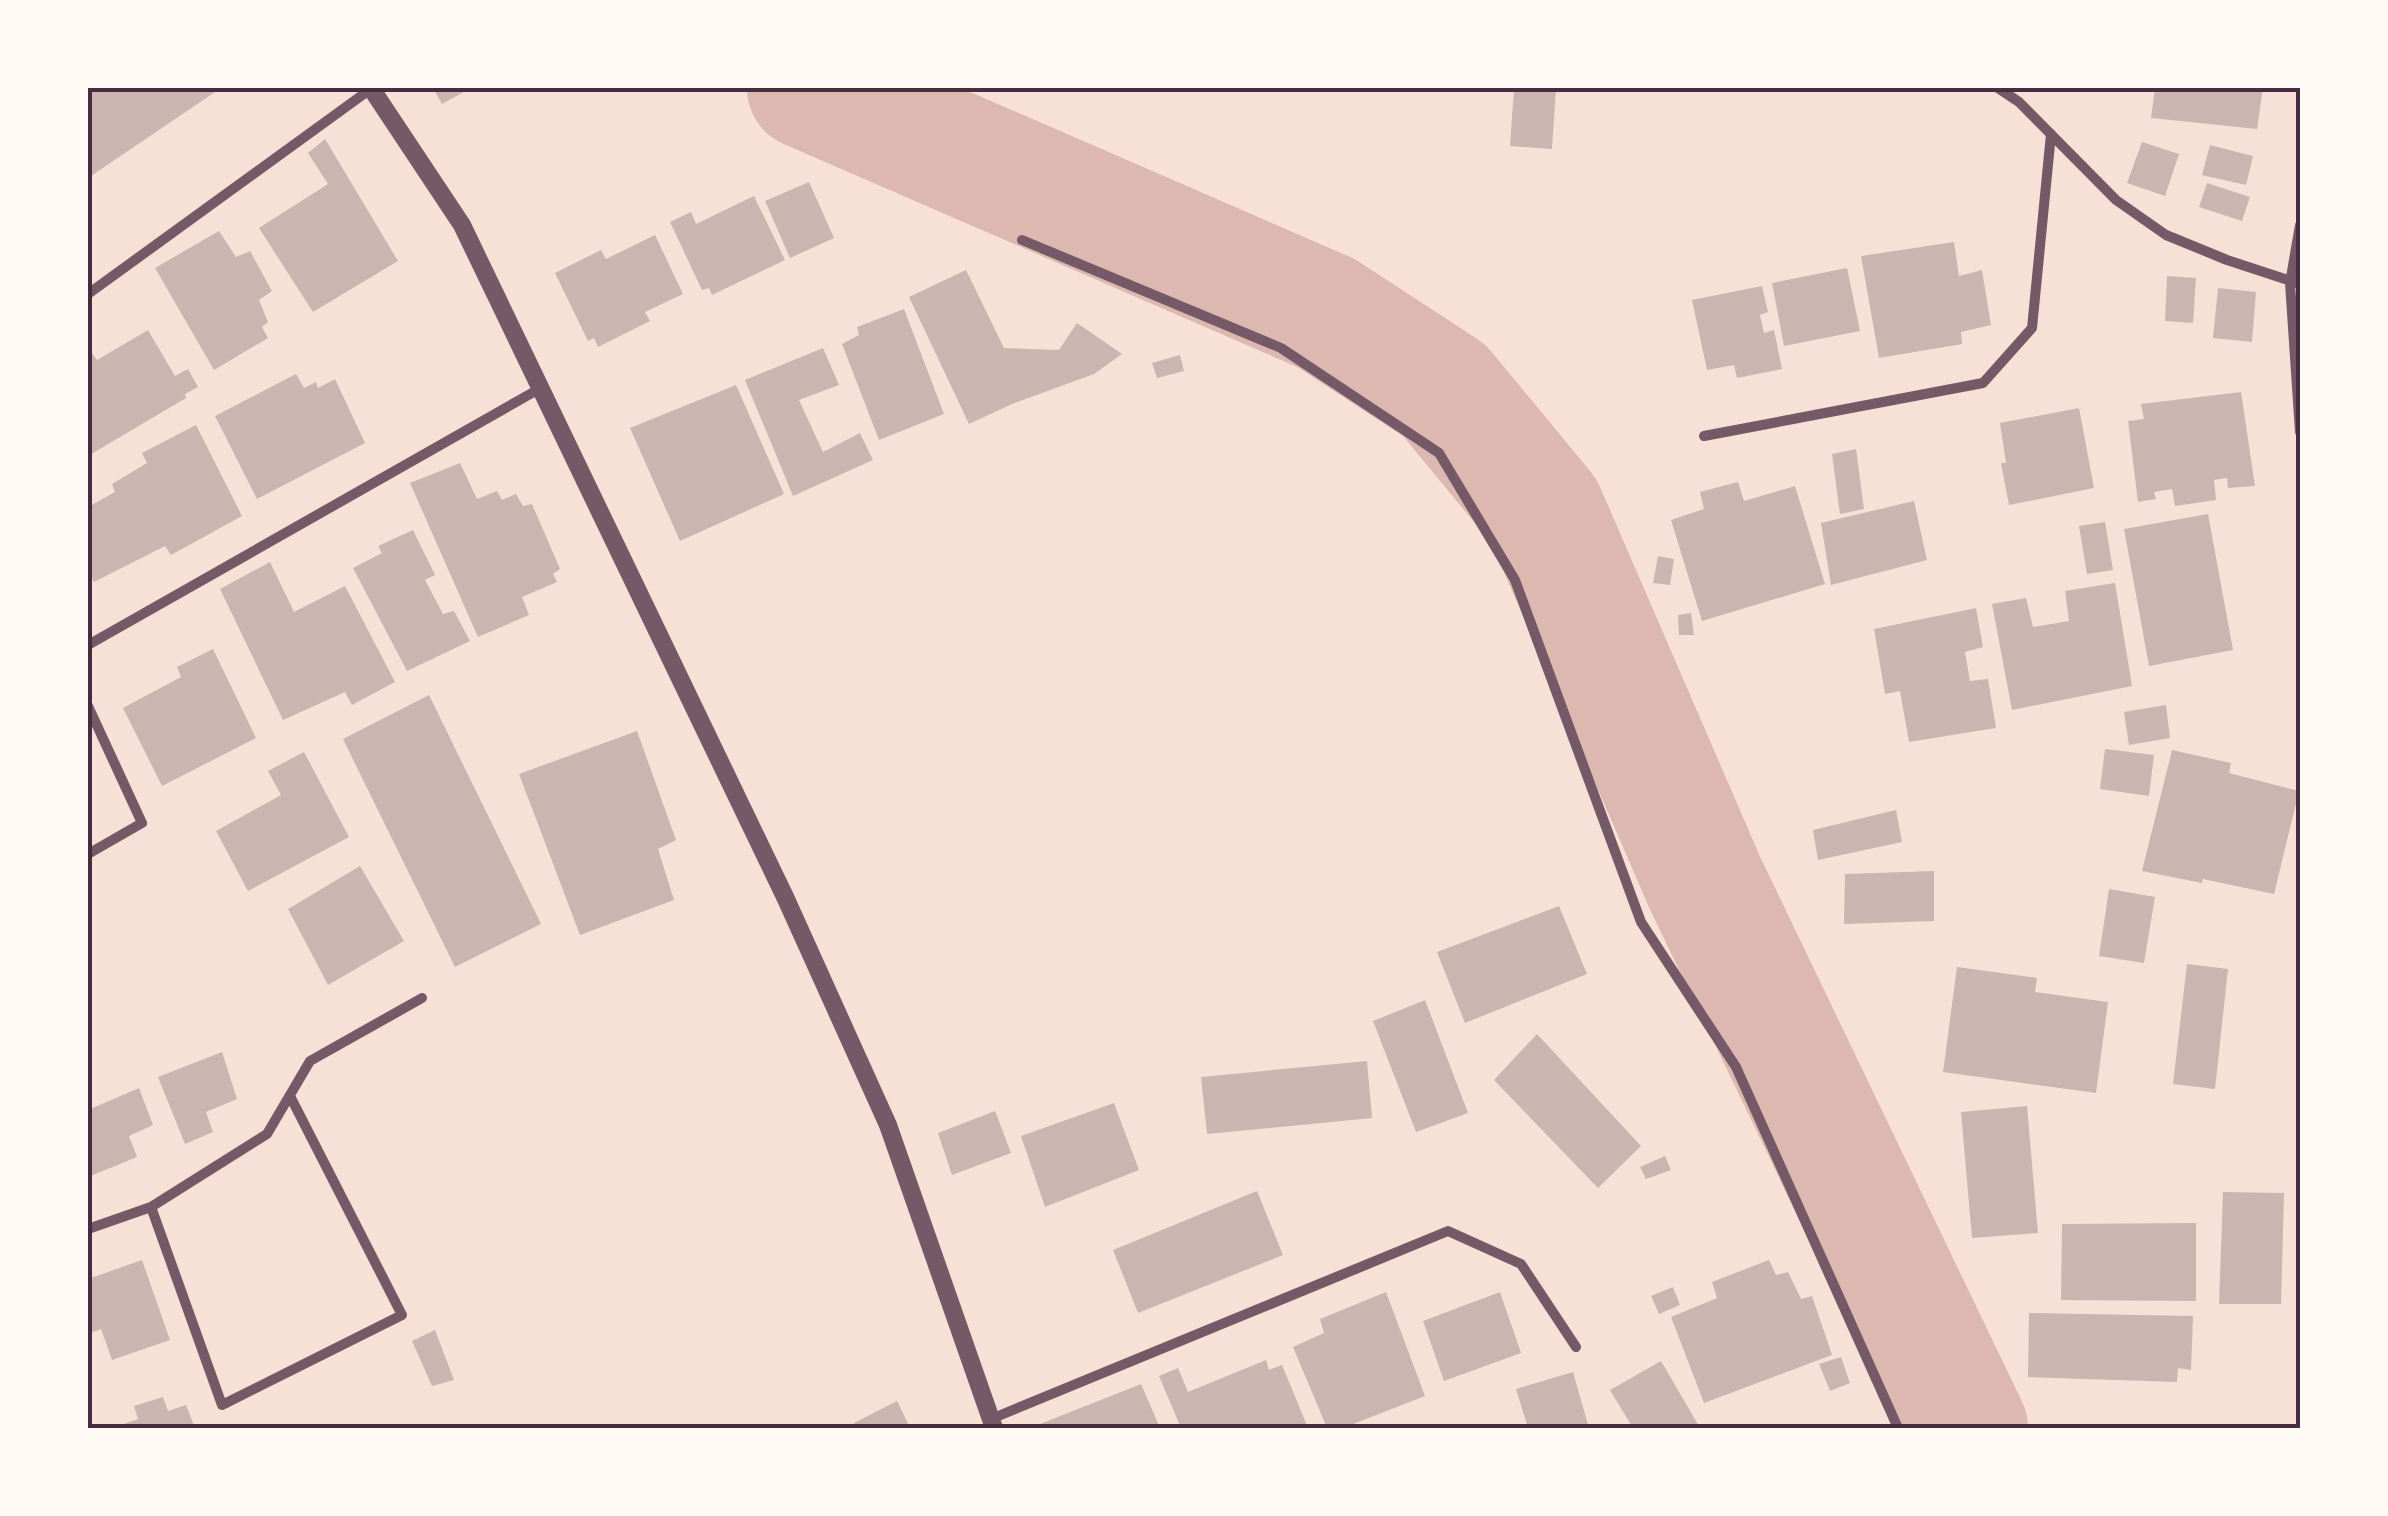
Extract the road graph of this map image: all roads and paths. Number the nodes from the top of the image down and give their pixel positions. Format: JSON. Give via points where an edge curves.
{"nodes":[{"id":1,"x":371,"y":88,"type":"edge"},
{"id":2,"x":1998,"y":88,"type":"edge"},
{"id":3,"x":2051,"y":134,"type":"junction"},
{"id":4,"x":2300,"y":225,"type":"edge"},
{"id":5,"x":1022,"y":240,"type":"dead end"},
{"id":6,"x":2295,"y":283,"type":"edge"},
{"id":7,"x":88,"y":294,"type":"edge"},
{"id":8,"x":539,"y":390,"type":"junction"},
{"id":9,"x":2300,"y":432,"type":"edge"},
{"id":10,"x":1704,"y":436,"type":"dead end"},
{"id":11,"x":88,"y":645,"type":"edge"},
{"id":12,"x":88,"y":706,"type":"edge"},
{"id":13,"x":88,"y":854,"type":"edge"},
{"id":14,"x":422,"y":998,"type":"dead end"},
{"id":15,"x":290,"y":1096,"type":"junction"},
{"id":16,"x":151,"y":1206,"type":"junction"},
{"id":17,"x":88,"y":1230,"type":"edge"},
{"id":18,"x":1576,"y":1347,"type":"dead end"},
{"id":19,"x":993,"y":1424,"type":"edge"},
{"id":20,"x":1898,"y":1428,"type":"edge"}],
"edges":[{"from":1,"to":7,"type":"street"},
{"from":1,"to":8,"type":"street","via":[[462,226]]},
{"from":2,"to":3,"type":"street"},
{"from":3,"to":6,"type":"street","via":[[2116,200],[2166,235]]},
{"from":3,"to":10,"type":"street","via":[[2032,328],[1982,383]]},
{"from":4,"to":6,"type":"street"},
{"from":5,"to":20,"type":"street","via":[[1281,348],[1439,453],[1514,580],[1641,922],[1736,1067]]},
{"from":6,"to":9,"type":"street"},
{"from":8,"to":11,"type":"street"},
{"from":8,"to":19,"type":"street","via":[[888,1124]]},
{"from":12,"to":13,"type":"street","via":[[142,823]]},
{"from":14,"to":15,"type":"street","via":[[310,1062]]},
{"from":15,"to":16,"type":"street","via":[[268,1134]]},
{"from":15,"to":16,"type":"street","via":[[402,1315],[222,1406]]},
{"from":16,"to":17,"type":"street"},
{"from":18,"to":19,"type":"street","via":[[1520,1264],[1448,1231]]}]}
